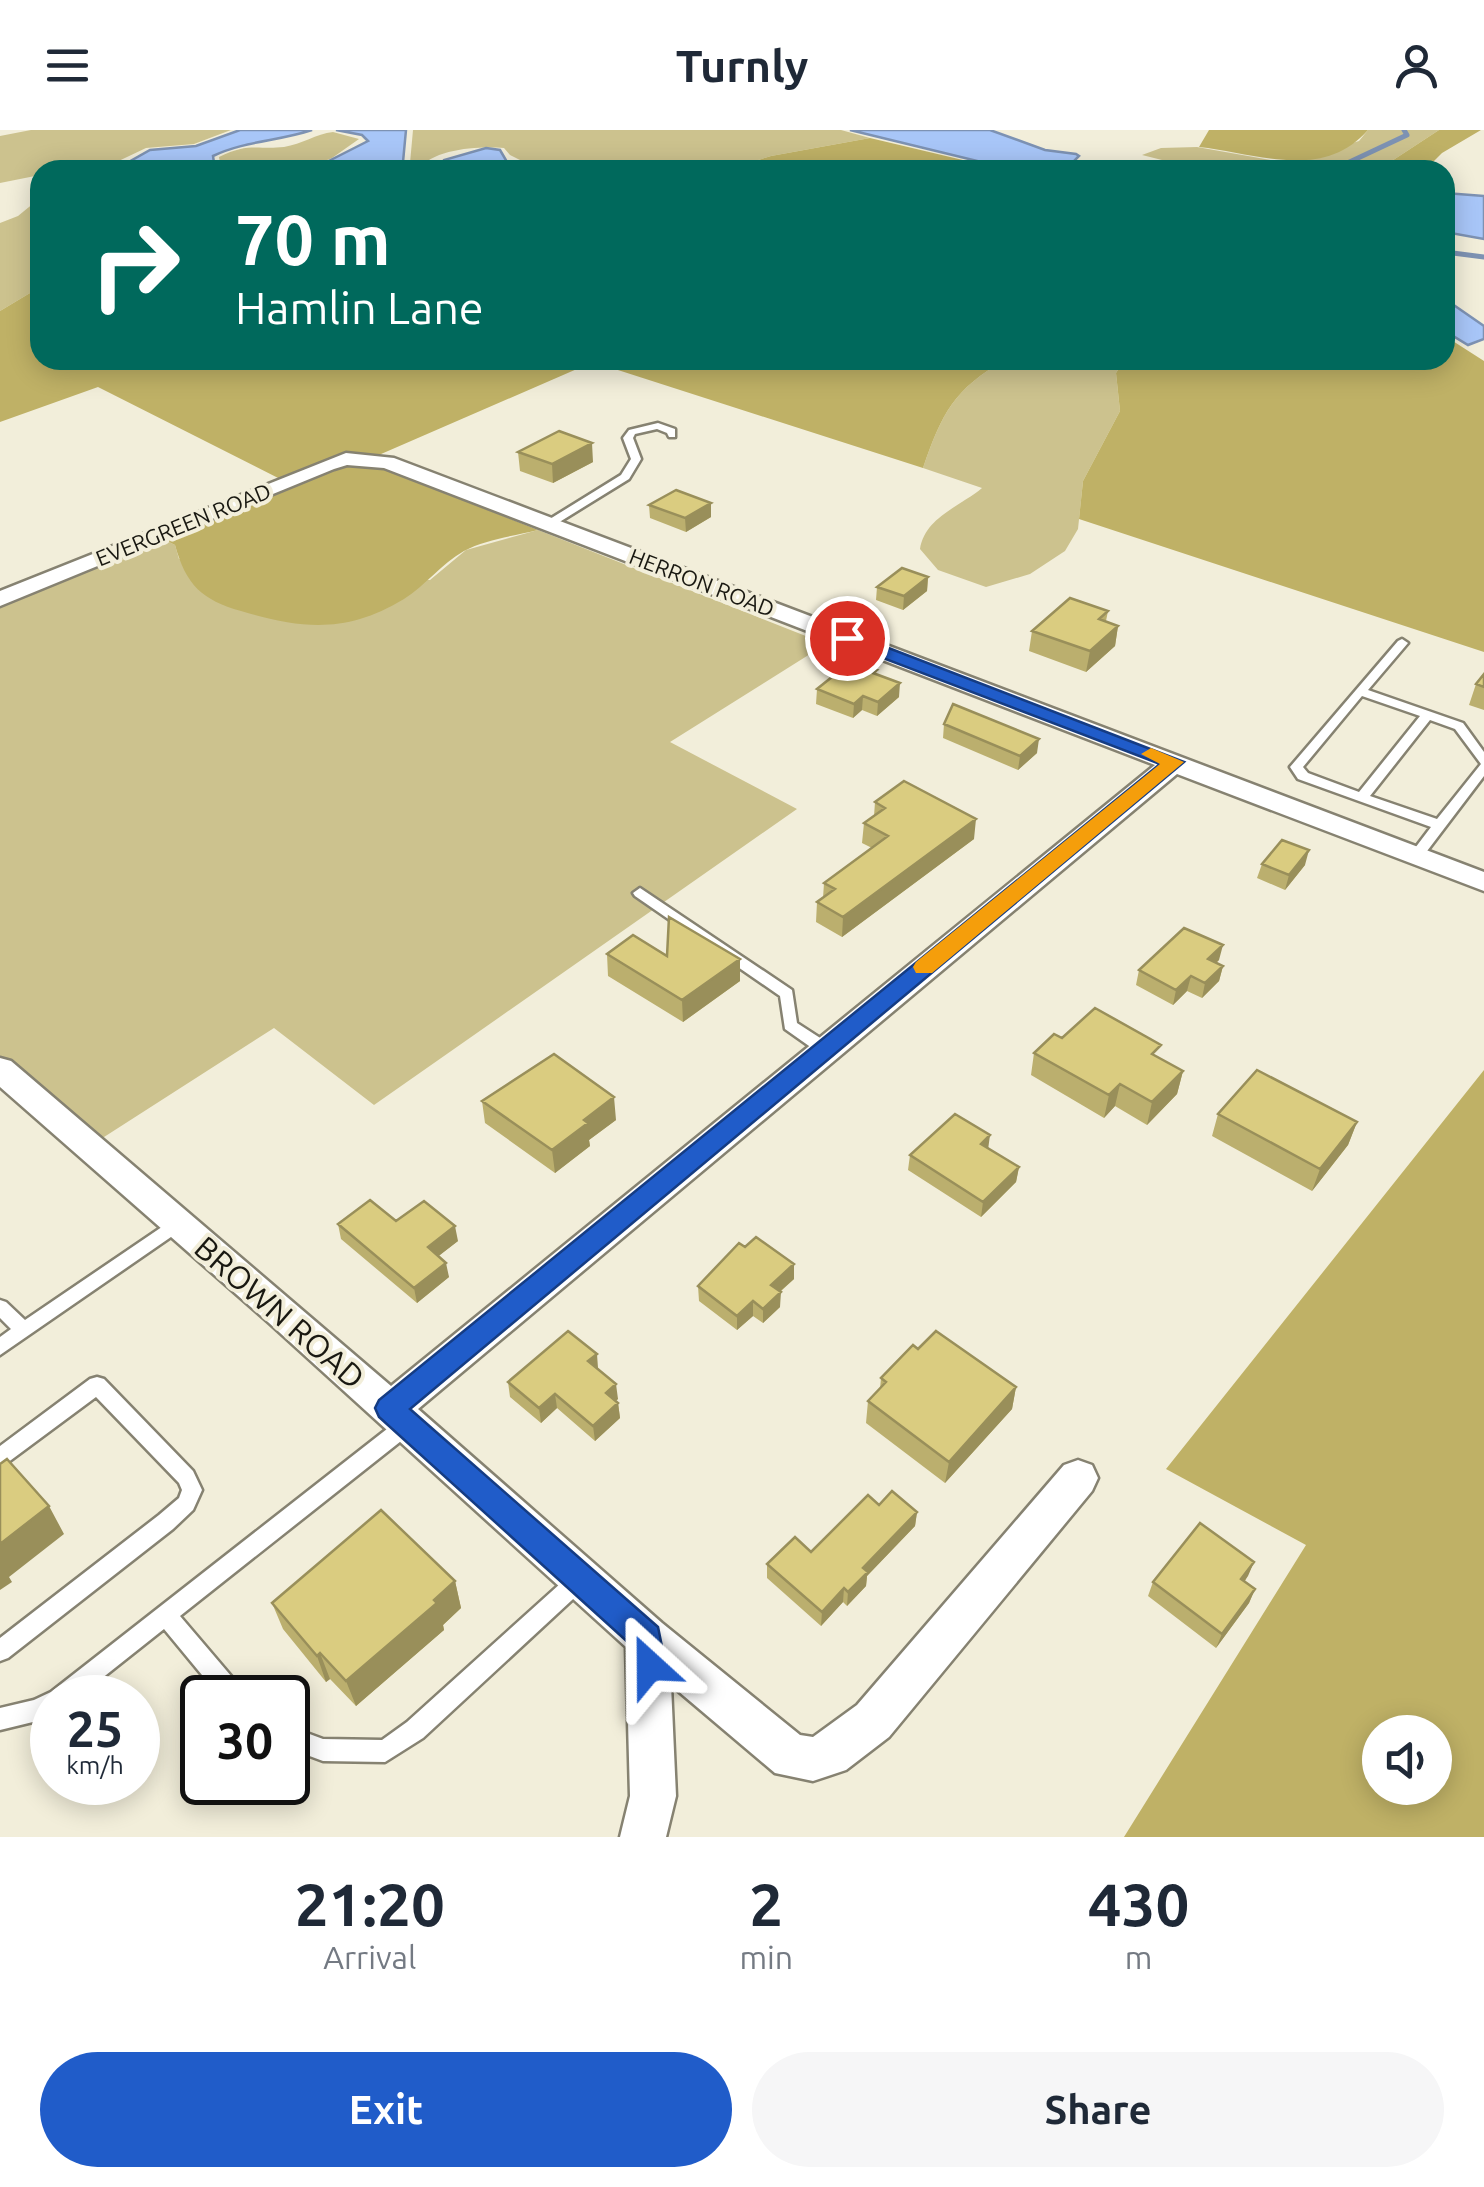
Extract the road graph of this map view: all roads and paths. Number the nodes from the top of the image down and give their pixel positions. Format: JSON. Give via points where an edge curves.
{"nodes":[{"id":1,"x":672,"y":435,"type":"dead end"},
{"id":2,"x":368,"y":458,"type":"joint"},
{"id":3,"x":549,"y":524,"type":"junction"},
{"id":4,"x":0,"y":599,"type":"edge"},
{"id":5,"x":1402,"y":642,"type":"dead end"},
{"id":6,"x":1360,"y":690,"type":"junction"},
{"id":7,"x":1428,"y":714,"type":"junction"},
{"id":8,"x":1459,"y":726,"type":"junction"},
{"id":9,"x":1484,"y":734,"type":"edge"},
{"id":10,"x":1174,"y":762,"type":"junction"},
{"id":11,"x":1484,"y":764,"type":"edge"},
{"id":12,"x":1362,"y":797,"type":"junction"},
{"id":13,"x":1437,"y":824,"type":"junction"},
{"id":14,"x":1416,"y":856,"type":"junction"},
{"id":15,"x":1484,"y":882,"type":"edge"},
{"id":16,"x":640,"y":893,"type":"dead end"},
{"id":17,"x":825,"y":1049,"type":"junction"},
{"id":18,"x":0,"y":1069,"type":"edge"},
{"id":19,"x":178,"y":1223,"type":"junction"},
{"id":20,"x":0,"y":1307,"type":"edge"},
{"id":21,"x":24,"y":1330,"type":"junction"},
{"id":22,"x":0,"y":1347,"type":"edge"},
{"id":23,"x":399,"y":1416,"type":"junction"},
{"id":24,"x":0,"y":1457,"type":"edge"},
{"id":25,"x":1078,"y":1478,"type":"dead end"},
{"id":26,"x":581,"y":1579,"type":"junction"},
{"id":27,"x":167,"y":1616,"type":"junction"},
{"id":28,"x":647,"y":1638,"type":"junction"},
{"id":29,"x":0,"y":1650,"type":"edge"},
{"id":30,"x":89,"y":1675,"type":"edge"},
{"id":31,"x":217,"y":1675,"type":"edge"},
{"id":32,"x":30,"y":1712,"type":"edge"},
{"id":33,"x":0,"y":1719,"type":"edge"},
{"id":34,"x":310,"y":1745,"type":"edge"},
{"id":35,"x":643,"y":1837,"type":"edge"}],
"edges":[{"from":1,"to":3,"type":"lane","via":[[658,426],[632,432],[636,459],[625,477]]},
{"from":2,"to":3,"type":"street","name":"HERRON ROAD"},
{"from":2,"to":4,"type":"street","name":"EVERGREEN ROAD","via":[[327,465]]},
{"from":3,"to":10,"type":"street","name":"HERRON ROAD"},
{"from":5,"to":6,"type":"lane"},
{"from":6,"to":7,"type":"lane"},
{"from":6,"to":12,"type":"lane","via":[[1296,766],[1303,776]]},
{"from":7,"to":8,"type":"lane"},
{"from":7,"to":12,"type":"lane"},
{"from":8,"to":9,"type":"lane"},
{"from":8,"to":11,"type":"lane"},
{"from":10,"to":14,"type":"street","name":"HERRON ROAD"},
{"from":10,"to":17,"type":"street"},
{"from":11,"to":13,"type":"lane"},
{"from":12,"to":13,"type":"lane"},
{"from":13,"to":14,"type":"lane"},
{"from":14,"to":15,"type":"street","name":"HERRON ROAD"},
{"from":16,"to":17,"type":"lane","via":[[787,994],[790,1025]]},
{"from":17,"to":23,"type":"street"},
{"from":18,"to":19,"type":"street","name":"BROWN ROAD"},
{"from":19,"to":21,"type":"lane"},
{"from":19,"to":23,"type":"street","name":"BROWN ROAD"},
{"from":20,"to":21,"type":"lane"},
{"from":21,"to":22,"type":"lane"},
{"from":23,"to":26,"type":"street","name":"BROWN ROAD"},
{"from":23,"to":27,"type":"lane"},
{"from":24,"to":29,"type":"lane","via":[[97,1385],[192,1490],[166,1522]]},
{"from":25,"to":28,"type":"street","name":"BROWN ROAD","via":[[886,1707],[830,1754],[791,1757]]},
{"from":26,"to":28,"type":"street","name":"BROWN ROAD"},
{"from":26,"to":34,"type":"lane","via":[[385,1751]]},
{"from":27,"to":30,"type":"lane"},
{"from":27,"to":31,"type":"lane"},
{"from":28,"to":35,"type":"street","via":[[652,1796]]},
{"from":32,"to":33,"type":"lane"}]}
